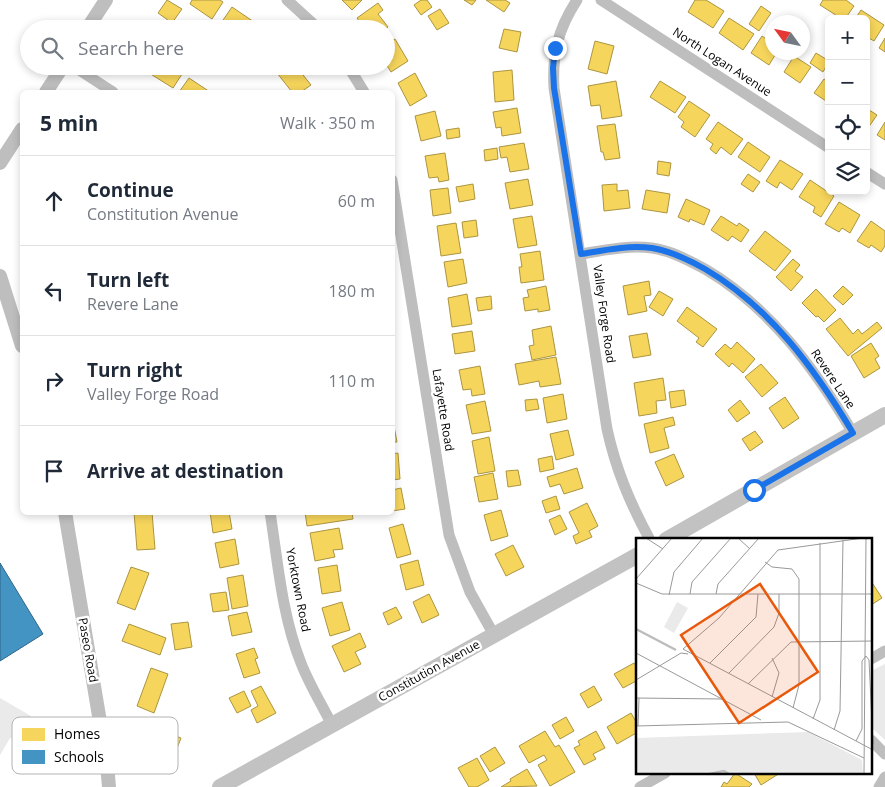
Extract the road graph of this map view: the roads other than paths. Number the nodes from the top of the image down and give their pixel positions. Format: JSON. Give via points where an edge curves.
{"nodes":[{"id":1,"x":106,"y":0,"type":"edge"},
{"id":2,"x":287,"y":0,"type":"edge"},
{"id":3,"x":577,"y":0,"type":"edge"},
{"id":4,"x":601,"y":0,"type":"edge"},
{"id":5,"x":93,"y":20,"type":"edge"},
{"id":6,"x":309,"y":20,"type":"edge"},
{"id":7,"x":57,"y":75,"type":"edge"},
{"id":8,"x":87,"y":75,"type":"edge"},
{"id":9,"x":354,"y":75,"type":"edge"},
{"id":10,"x":47,"y":90,"type":"edge"},
{"id":11,"x":110,"y":90,"type":"edge"},
{"id":12,"x":363,"y":90,"type":"edge"},
{"id":13,"x":20,"y":132,"type":"edge"},
{"id":14,"x":825,"y":145,"type":"edge"},
{"id":15,"x":0,"y":163,"type":"edge"},
{"id":16,"x":870,"y":175,"type":"edge"},
{"id":17,"x":885,"y":184,"type":"edge"},
{"id":18,"x":395,"y":199,"type":"edge"},
{"id":19,"x":581,"y":254,"type":"junction"},
{"id":20,"x":0,"y":276,"type":"edge"},
{"id":21,"x":20,"y":340,"type":"edge"},
{"id":22,"x":885,"y":416,"type":"edge"},
{"id":23,"x":853,"y":433,"type":"junction"},
{"id":24,"x":66,"y":515,"type":"edge"},
{"id":25,"x":270,"y":515,"type":"edge"},
{"id":26,"x":649,"y":538,"type":"edge"},
{"id":27,"x":669,"y":538,"type":"edge"},
{"id":28,"x":636,"y":556,"type":"edge"},
{"id":29,"x":494,"y":635,"type":"junction"},
{"id":30,"x":885,"y":651,"type":"edge"},
{"id":31,"x":872,"y":658,"type":"edge"},
{"id":32,"x":100,"y":717,"type":"edge"},
{"id":33,"x":332,"y":725,"type":"junction"},
{"id":34,"x":872,"y":741,"type":"edge"},
{"id":35,"x":885,"y":754,"type":"edge"},
{"id":36,"x":108,"y":774,"type":"edge"},
{"id":37,"x":663,"y":774,"type":"edge"},
{"id":38,"x":885,"y":777,"type":"edge"},
{"id":39,"x":110,"y":787,"type":"edge"},
{"id":40,"x":220,"y":787,"type":"edge"},
{"id":41,"x":640,"y":787,"type":"edge"},
{"id":42,"x":879,"y":787,"type":"edge"}],
"edges":[{"from":1,"to":5,"type":"street"},
{"from":2,"to":6,"type":"street"},
{"from":3,"to":19,"type":"street","name":"Valley Forge Road","via":[[562,28],[553,68]]},
{"from":4,"to":14,"type":"street","name":"North Logan Avenue"},
{"from":7,"to":10,"type":"street"},
{"from":8,"to":11,"type":"street"},
{"from":9,"to":12,"type":"street"},
{"from":13,"to":15,"type":"street"},
{"from":16,"to":17,"type":"street"},
{"from":18,"to":29,"type":"street","name":"Lafayette Road","via":[[449,535],[470,592]]},
{"from":19,"to":23,"type":"street","name":"Revere Lane","via":[[610,248],[654,248],[688,260],[717,276],[737,290],[800,354]]},
{"from":19,"to":26,"type":"street","name":"Valley Forge Road","via":[[613,455],[632,507]]},
{"from":20,"to":21,"type":"street"},
{"from":22,"to":23,"type":"main road"},
{"from":23,"to":27,"type":"main road"},
{"from":24,"to":32,"type":"street","name":"Paseo Road"},
{"from":25,"to":33,"type":"street","name":"Yorktown Road","via":[[284,606],[295,647]]},
{"from":28,"to":29,"type":"main road","name":"Constitution Avenue"},
{"from":29,"to":33,"type":"main road","name":"Constitution Avenue"},
{"from":30,"to":31,"type":"street"},
{"from":33,"to":40,"type":"main road","name":"Constitution Avenue"},
{"from":34,"to":35,"type":"street"},
{"from":36,"to":39,"type":"street","name":"Paseo Road"},
{"from":37,"to":41,"type":"street"},
{"from":38,"to":42,"type":"street"}]}
